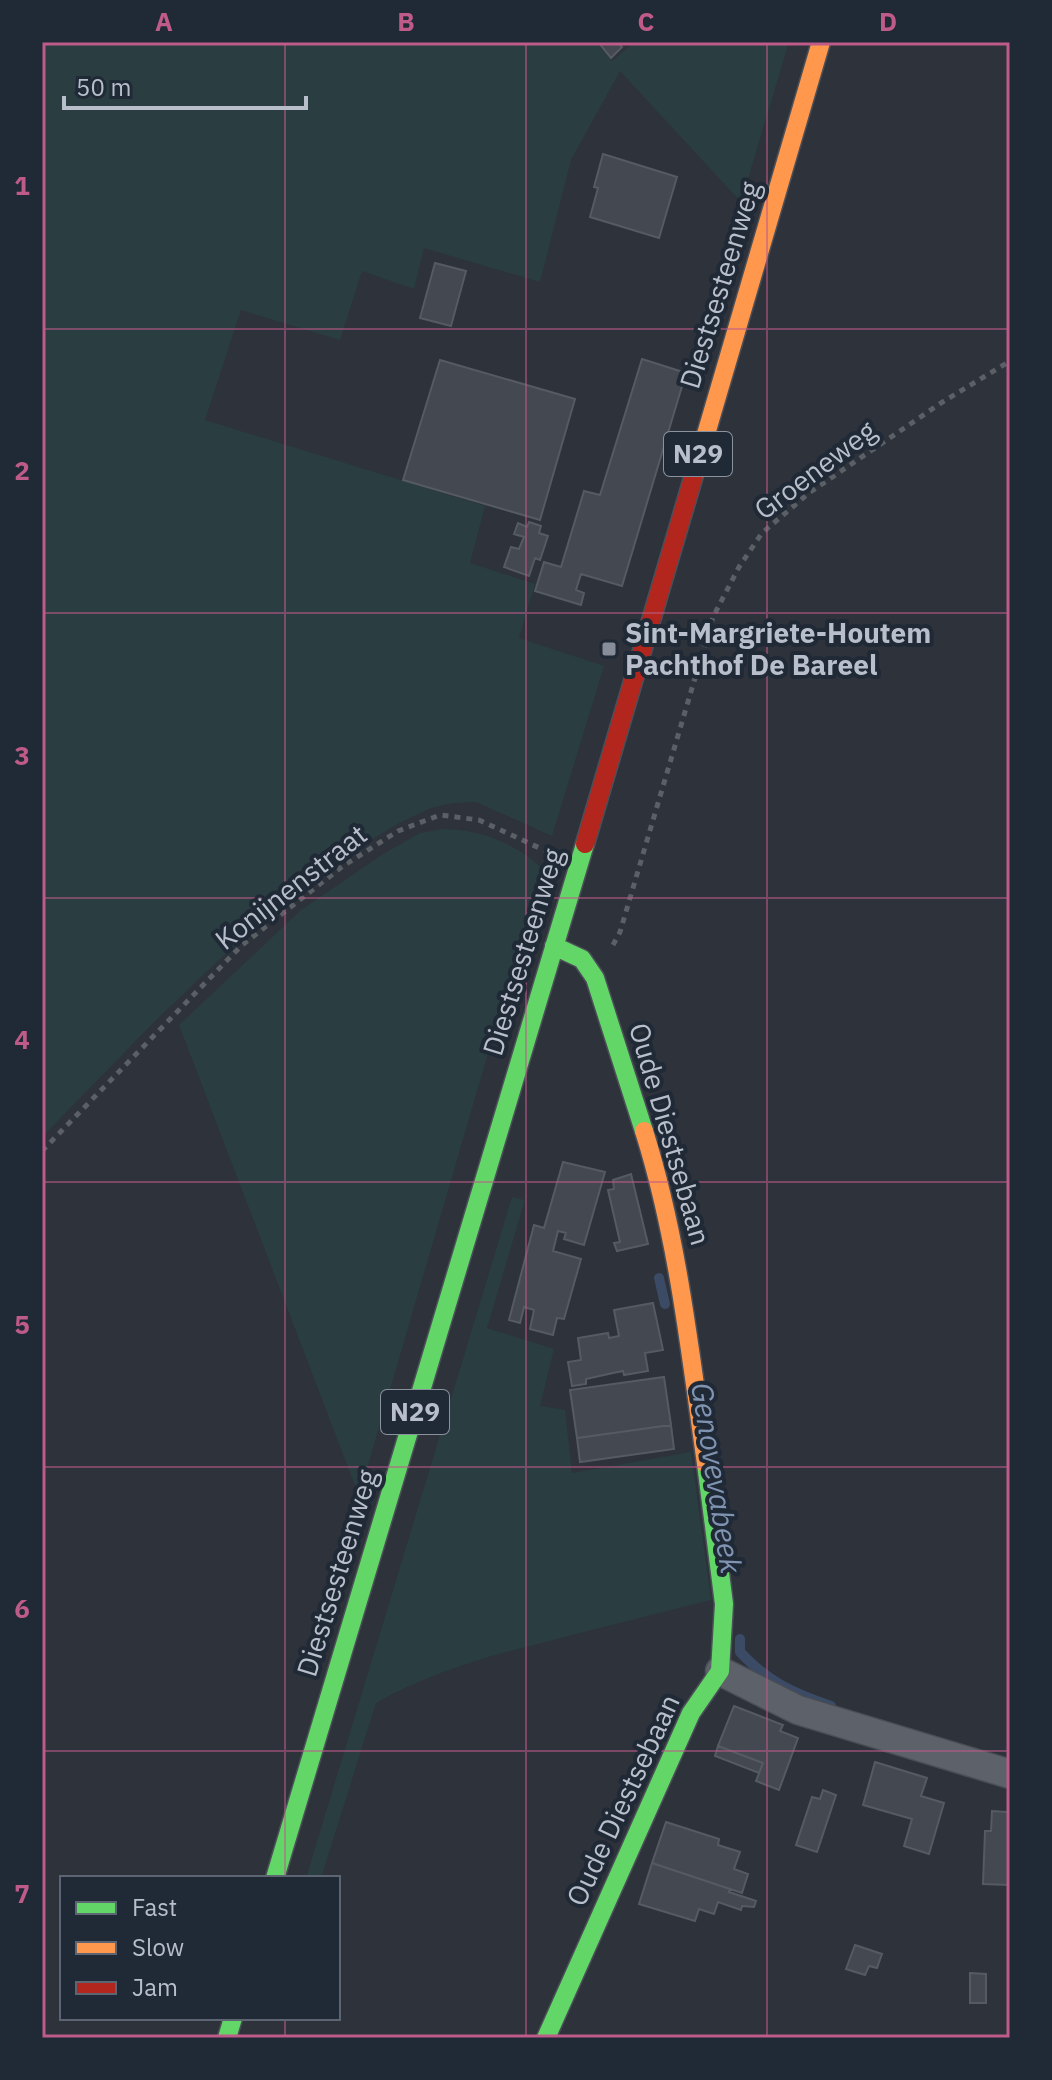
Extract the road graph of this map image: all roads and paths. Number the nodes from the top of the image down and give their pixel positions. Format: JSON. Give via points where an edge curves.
{"nodes":[{"id":1,"x":821,"y":42,"type":"edge"},
{"id":2,"x":1010,"y":361,"type":"edge"},
{"id":3,"x":578,"y":867,"type":"junction"},
{"id":4,"x":554,"y":946,"type":"junction"},
{"id":5,"x":595,"y":978,"type":"junction"},
{"id":6,"x":42,"y":1151,"type":"edge"},
{"id":7,"x":720,"y":1671,"type":"junction"},
{"id":8,"x":1010,"y":1774,"type":"edge"},
{"id":9,"x":276,"y":1876,"type":"edge"},
{"id":10,"x":546,"y":2038,"type":"edge"}],
"edges":[{"from":1,"to":3,"type":"main road","name":"Diestsesteenweg","number":"N29"},
{"from":2,"to":5,"type":"path","name":"Groeneweg","via":[[809,493],[762,533],[739,567],[713,617],[620,932]]},
{"from":3,"to":4,"type":"main road","name":"Diestsesteenweg","number":"N29"},
{"from":3,"to":6,"type":"path","name":"Konijnenstraat","via":[[479,820],[440,815],[398,831],[343,866],[241,946]]},
{"from":4,"to":5,"type":"main road","name":"Oude Diestsebaan","via":[[582,959]]},
{"from":4,"to":9,"type":"main road","name":"Diestsesteenweg","number":"N29"},
{"from":5,"to":7,"type":"main road","name":"Oude Diestsebaan","via":[[657,1172],[677,1262],[724,1604]]},
{"from":7,"to":8,"type":"street","via":[[798,1710]]},
{"from":7,"to":10,"type":"main road","name":"Oude Diestsebaan","via":[[691,1713]]}]}
